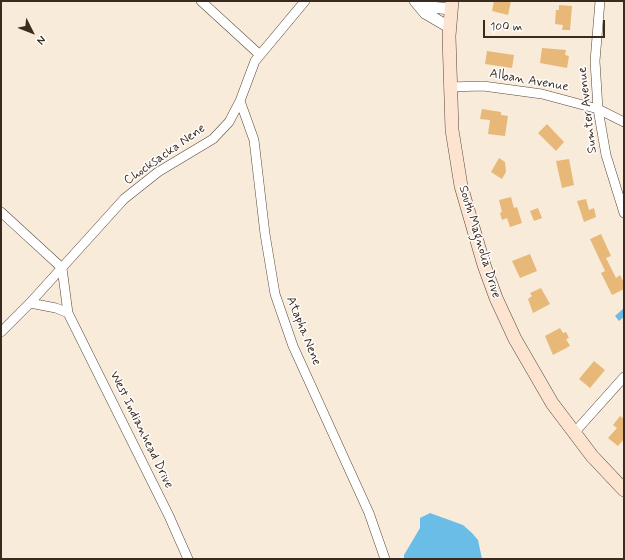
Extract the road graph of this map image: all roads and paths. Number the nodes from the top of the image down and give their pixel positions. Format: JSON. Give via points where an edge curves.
{"nodes":[{"id":1,"x":201,"y":1,"type":"edge"},
{"id":2,"x":305,"y":1,"type":"edge"},
{"id":3,"x":600,"y":1,"type":"edge"},
{"id":4,"x":416,"y":2,"type":"edge"},
{"id":5,"x":452,"y":5,"type":"edge"},
{"id":6,"x":449,"y":27,"type":"junction"},
{"id":7,"x":260,"y":55,"type":"junction"},
{"id":8,"x":449,"y":87,"type":"junction"},
{"id":9,"x":240,"y":101,"type":"junction"},
{"id":10,"x":598,"y":109,"type":"junction"},
{"id":11,"x":624,"y":122,"type":"edge"},
{"id":12,"x":1,"y":212,"type":"edge"},
{"id":13,"x":624,"y":212,"type":"edge"},
{"id":14,"x":62,"y":268,"type":"junction"},
{"id":15,"x":30,"y":303,"type":"junction"},
{"id":16,"x":68,"y":313,"type":"junction"},
{"id":17,"x":1,"y":332,"type":"edge"},
{"id":18,"x":624,"y":377,"type":"edge"},
{"id":19,"x":574,"y":433,"type":"junction"},
{"id":20,"x":624,"y":490,"type":"edge"},
{"id":21,"x":188,"y":559,"type":"edge"},
{"id":22,"x":385,"y":559,"type":"edge"}],
"edges":[{"from":1,"to":7,"type":"street"},
{"from":2,"to":7,"type":"street","name":"Chocksacka Nene"},
{"from":3,"to":10,"type":"street","name":"Sumter Avenue","via":[[594,61]]},
{"from":4,"to":5,"type":"street","via":[[430,7]]},
{"from":4,"to":6,"type":"street","via":[[425,13]]},
{"from":5,"to":6,"type":"main road","name":"South Magnolia Drive"},
{"from":6,"to":8,"type":"main road","name":"South Magnolia Drive"},
{"from":7,"to":9,"type":"street","name":"Chocksacka Nene"},
{"from":8,"to":10,"type":"street","name":"Alban Avenue","via":[[483,86],[534,93]]},
{"from":8,"to":19,"type":"main road","name":"South Magnolia Drive","via":[[456,160],[470,223],[484,265],[515,339],[552,403]]},
{"from":9,"to":14,"type":"street","name":"Chocksacka Nene","via":[[229,122],[213,139],[141,185],[99,226]]},
{"from":9,"to":22,"type":"street","name":"Atapha Nene","via":[[254,140],[275,294],[293,346],[369,513]]},
{"from":10,"to":11,"type":"street","name":"Alban Avenue"},
{"from":10,"to":13,"type":"street","name":"Sumter Avenue","via":[[606,155]]},
{"from":12,"to":14,"type":"street"},
{"from":14,"to":15,"type":"street","name":"Chocksacka Nene"},
{"from":14,"to":16,"type":"street","name":"West Indianhead Drive"},
{"from":15,"to":16,"type":"street"},
{"from":15,"to":17,"type":"street","name":"Chocksacka Nene"},
{"from":16,"to":21,"type":"street","name":"West Indianhead Drive"},
{"from":18,"to":19,"type":"street"},
{"from":19,"to":20,"type":"main road","name":"South Magnolia Drive"}]}
